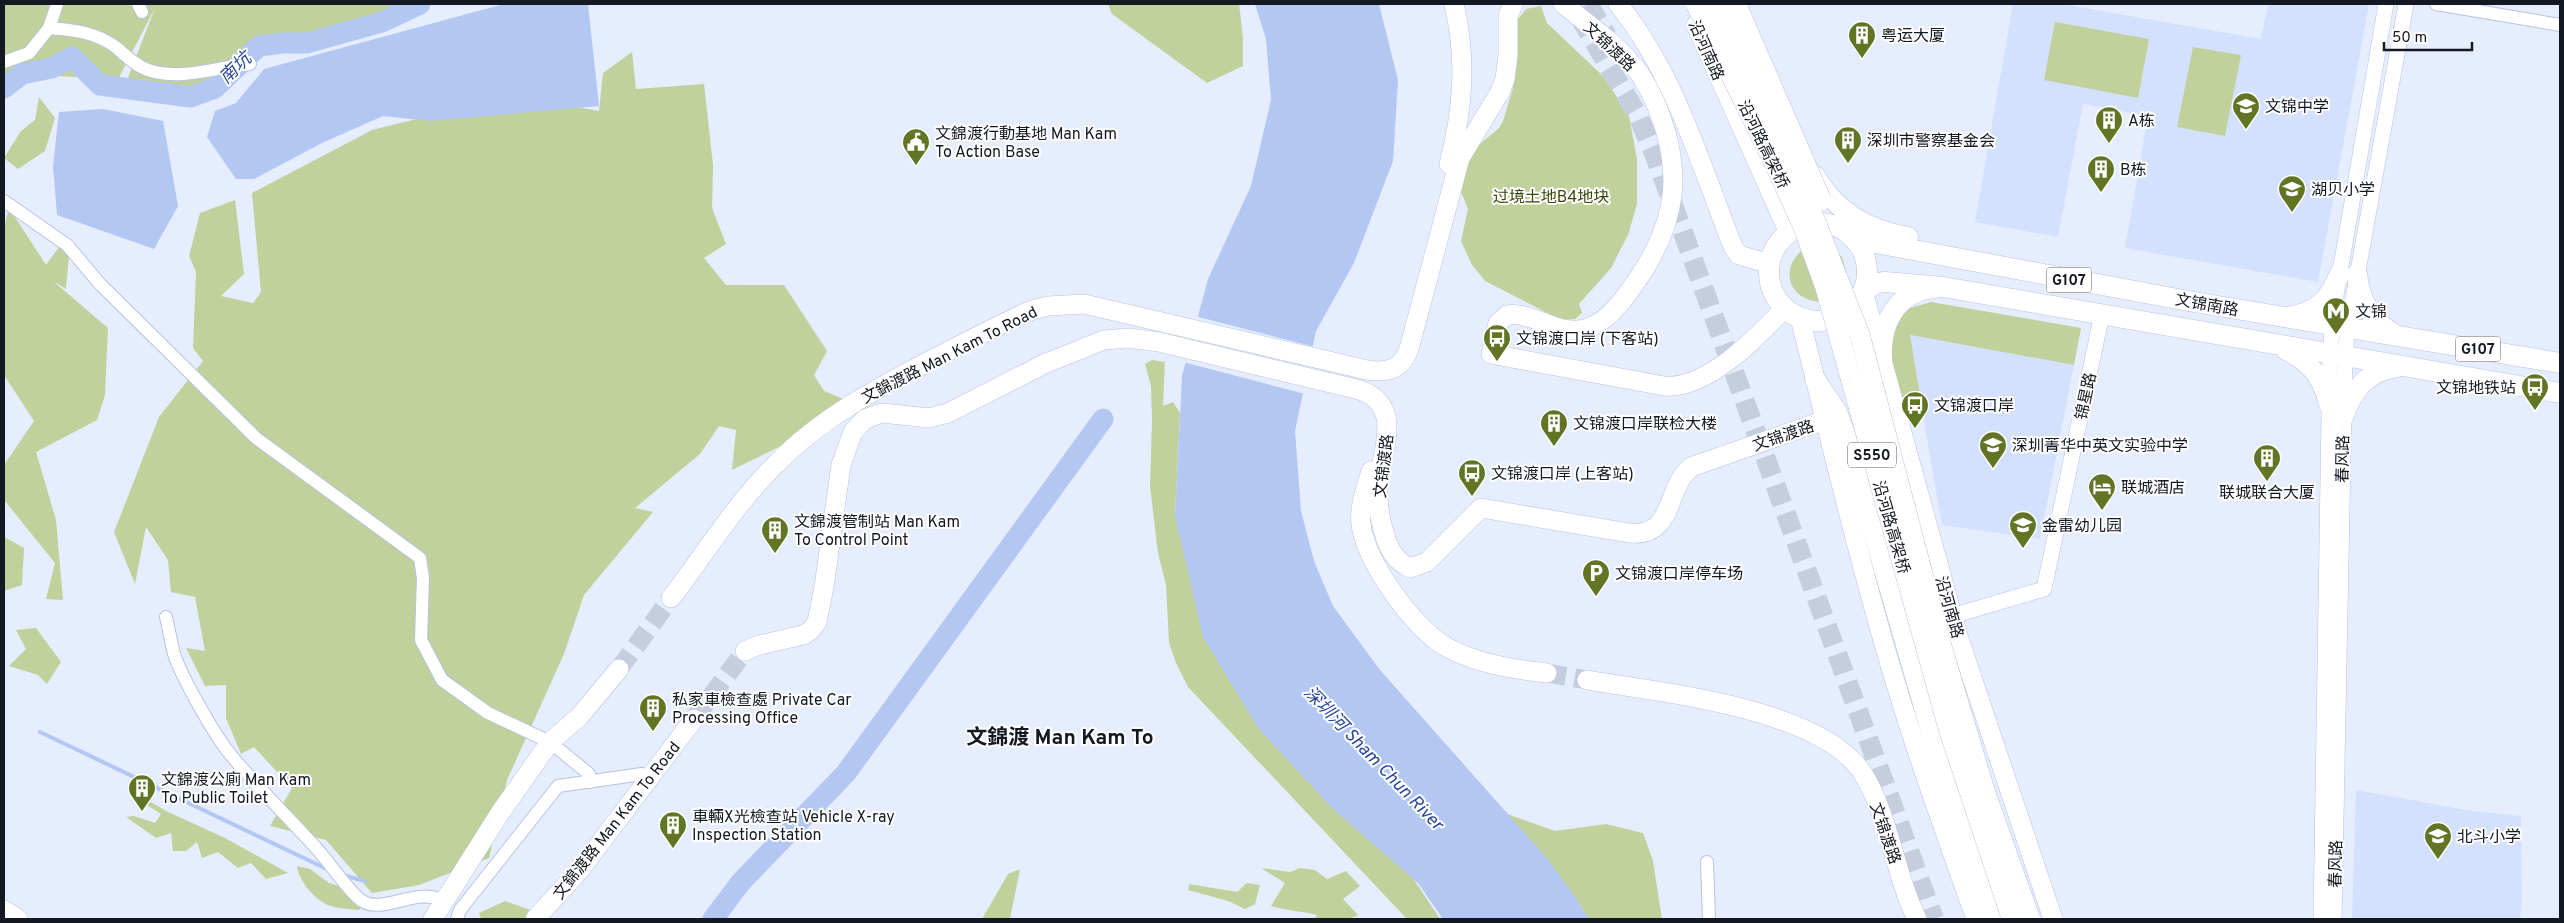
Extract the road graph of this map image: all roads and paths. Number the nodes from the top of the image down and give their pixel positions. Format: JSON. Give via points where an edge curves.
{"nodes":[{"id":1,"x":58,"y":4,"type":"edge"},
{"id":2,"x":1454,"y":4,"type":"edge"},
{"id":3,"x":1513,"y":4,"type":"edge"},
{"id":4,"x":1564,"y":4,"type":"edge"},
{"id":5,"x":1618,"y":4,"type":"edge"},
{"id":6,"x":1687,"y":4,"type":"edge"},
{"id":7,"x":1696,"y":4,"type":"edge"},
{"id":8,"x":1717,"y":4,"type":"edge"},
{"id":9,"x":1727,"y":4,"type":"edge"},
{"id":10,"x":1736,"y":4,"type":"edge"},
{"id":11,"x":2386,"y":4,"type":"edge"},
{"id":12,"x":2406,"y":4,"type":"edge"},
{"id":13,"x":2436,"y":4,"type":"edge"},
{"id":14,"x":2560,"y":25,"type":"edge"},
{"id":15,"x":49,"y":28,"type":"junction"},
{"id":16,"x":4,"y":62,"type":"edge"},
{"id":17,"x":250,"y":64,"type":"dead end"},
{"id":18,"x":1801,"y":150,"type":"junction"},
{"id":19,"x":4,"y":201,"type":"edge"},
{"id":20,"x":1826,"y":224,"type":"junction"},
{"id":21,"x":1789,"y":233,"type":"junction"},
{"id":22,"x":1854,"y":239,"type":"junction"},
{"id":23,"x":1770,"y":264,"type":"junction"},
{"id":24,"x":2349,"y":274,"type":"junction"},
{"id":25,"x":1943,"y":287,"type":"junction"},
{"id":26,"x":1863,"y":291,"type":"junction"},
{"id":27,"x":2254,"y":312,"type":"junction"},
{"id":28,"x":1792,"y":313,"type":"junction"},
{"id":29,"x":2102,"y":314,"type":"junction"},
{"id":30,"x":2283,"y":318,"type":"junction"},
{"id":31,"x":2340,"y":326,"type":"junction"},
{"id":32,"x":2396,"y":335,"type":"junction"},
{"id":33,"x":1860,"y":336,"type":"junction"},
{"id":34,"x":2270,"y":344,"type":"junction"},
{"id":35,"x":2338,"y":355,"type":"junction"},
{"id":36,"x":1882,"y":360,"type":"junction"},
{"id":37,"x":1338,"y":363,"type":"junction"},
{"id":38,"x":2560,"y":363,"type":"edge"},
{"id":39,"x":2406,"y":366,"type":"junction"},
{"id":40,"x":1815,"y":379,"type":"junction"},
{"id":41,"x":1334,"y":385,"type":"junction"},
{"id":42,"x":2560,"y":393,"type":"edge"},
{"id":43,"x":2336,"y":411,"type":"junction"},
{"id":44,"x":1825,"y":420,"type":"junction"},
{"id":45,"x":671,"y":598,"type":"tunnel mouth"},
{"id":46,"x":1952,"y":616,"type":"junction"},
{"id":47,"x":166,"y":617,"type":"dead end"},
{"id":48,"x":745,"y":651,"type":"tunnel mouth"},
{"id":49,"x":619,"y":669,"type":"tunnel mouth"},
{"id":50,"x":1547,"y":673,"type":"tunnel mouth"},
{"id":51,"x":1587,"y":680,"type":"tunnel mouth"},
{"id":52,"x":694,"y":719,"type":"tunnel mouth"},
{"id":53,"x":550,"y":742,"type":"junction"},
{"id":54,"x":642,"y":774,"type":"dead end"},
{"id":55,"x":590,"y":782,"type":"junction"},
{"id":56,"x":1707,"y":862,"type":"dead end"},
{"id":57,"x":4,"y":910,"type":"edge"},
{"id":58,"x":437,"y":913,"type":"edge"},
{"id":59,"x":18,"y":919,"type":"edge"},
{"id":60,"x":457,"y":919,"type":"edge"},
{"id":61,"x":535,"y":919,"type":"edge"},
{"id":62,"x":1709,"y":919,"type":"edge"},
{"id":63,"x":1917,"y":919,"type":"edge"},
{"id":64,"x":1976,"y":919,"type":"edge"},
{"id":65,"x":1995,"y":919,"type":"edge"},
{"id":66,"x":2012,"y":919,"type":"edge"},
{"id":67,"x":2030,"y":919,"type":"edge"},
{"id":68,"x":2053,"y":919,"type":"edge"},
{"id":69,"x":2321,"y":919,"type":"edge"},
{"id":70,"x":2334,"y":919,"type":"edge"}],
"edges":[{"from":1,"to":15,"type":"street"},
{"from":2,"to":37,"type":"main road","via":[[1463,60],[1459,121],[1402,338],[1396,351],[1381,362],[1363,365]]},
{"from":3,"to":37,"type":"main road","via":[[1508,16],[1505,79],[1460,158],[1407,356],[1397,368],[1386,372]]},
{"from":4,"to":28,"type":"main road","name":"文锦渡路","via":[[1620,51],[1642,77],[1667,134],[1674,173],[1672,202],[1652,256],[1630,289],[1601,321],[1588,328],[1568,330],[1521,316],[1507,316],[1498,324],[1491,354],[1664,386],[1682,386],[1702,377]]},
{"from":5,"to":23,"type":"main road","name":"文锦渡路","via":[[1644,38],[1664,74],[1733,246],[1739,255]]},
{"from":6,"to":21,"type":"main road","name":"沿河南路"},
{"from":7,"to":66,"type":"highway","name":"沿河路高架桥","number":"S550","bridge":true,"via":[[1774,162],[1825,286],[1949,730]]},
{"from":8,"to":33,"type":"highway","name":"沿河路高架桥","number":"S550","bridge":true,"via":[[1808,202]]},
{"from":9,"to":20,"type":"main road"},
{"from":10,"to":18,"type":"highway","bridge":true},
{"from":11,"to":24,"type":"street","name":"春风路"},
{"from":12,"to":24,"type":"street","name":"春风路"},
{"from":13,"to":14,"type":"street"},
{"from":15,"to":16,"type":"street","via":[[29,53]]},
{"from":15,"to":17,"type":"street","via":[[77,30],[100,37],[147,70],[168,74]]},
{"from":18,"to":27,"type":"highway","bridge":true,"via":[[1829,196],[1852,218],[1867,226],[1899,236],[2181,289]]},
{"from":18,"to":33,"type":"highway","bridge":true,"via":[[1824,209]]},
{"from":19,"to":53,"type":"street","via":[[67,245],[100,284],[256,438],[420,558],[423,578],[422,640],[442,680],[488,713]]},
{"from":20,"to":21,"type":"highway","via":[[1806,224]]},
{"from":20,"to":22,"type":"highway","number":"G107","via":[[1842,229]]},
{"from":21,"to":23,"type":"highway","via":[[1776,247]]},
{"from":22,"to":26,"type":"highway","via":[[1866,264]]},
{"from":22,"to":27,"type":"highway","name":"文锦南路","number":"G107"},
{"from":23,"to":28,"type":"highway","via":[[1770,283],[1778,301]]},
{"from":24,"to":30,"type":"highway","via":[[2321,304],[2297,316]]},
{"from":24,"to":31,"type":"street","name":"春风路"},
{"from":24,"to":32,"type":"highway","via":[[2363,303],[2378,322]]},
{"from":25,"to":26,"type":"highway","name":"文锦南路","number":"G107","via":[[1885,282]]},
{"from":25,"to":29,"type":"highway","name":"文锦南路","number":"G107"},
{"from":25,"to":36,"type":"highway","via":[[1909,295],[1898,304],[1884,329]]},
{"from":26,"to":28,"type":"highway","via":[[1841,316],[1819,321]]},
{"from":26,"to":36,"type":"main road","name":"沿河南路"},
{"from":27,"to":30,"type":"highway","name":"文锦南路","number":"G107"},
{"from":28,"to":40,"type":"main road"},
{"from":29,"to":34,"type":"highway","name":"文锦南路","number":"G107"},
{"from":29,"to":46,"type":"street","name":"锦星路","via":[[2044,589]]},
{"from":30,"to":31,"type":"highway","name":"文锦南路","number":"G107"},
{"from":31,"to":32,"type":"highway","name":"文锦南路","number":"G107"},
{"from":31,"to":35,"type":"street","name":"春风路"},
{"from":32,"to":38,"type":"highway","name":"文锦南路","number":"G107"},
{"from":33,"to":67,"type":"highway","name":"沿河路高架桥","number":"S550","bridge":true,"via":[[1950,676]]},
{"from":34,"to":35,"type":"highway","name":"文锦南路","number":"G107"},
{"from":34,"to":43,"type":"highway","via":[[2302,358],[2314,369]]},
{"from":35,"to":39,"type":"highway","name":"文锦南路","number":"G107"},
{"from":35,"to":43,"type":"street","name":"春风路"},
{"from":36,"to":46,"type":"main road","name":"沿河南路"},
{"from":37,"to":45,"type":"main road","name":"文錦渡路 Man Kam To Road","via":[[1084,304],[1048,306],[1011,320],[860,398],[834,415],[776,464],[719,532]]},
{"from":39,"to":42,"type":"highway","name":"文锦南路","number":"G107"},
{"from":39,"to":43,"type":"highway","via":[[2389,368],[2365,379],[2348,402]]},
{"from":40,"to":44,"type":"main road"},
{"from":40,"to":65,"type":"highway","via":[[1837,412],[1845,434],[1939,759]]},
{"from":41,"to":44,"type":"main road","name":"文锦渡路","via":[[1368,393],[1384,409],[1388,427],[1378,484],[1379,517],[1393,555],[1410,568],[1427,562],[1481,508],[1629,533],[1648,531],[1665,516],[1677,484],[1691,467]]},
{"from":41,"to":48,"type":"main road","name":"文錦渡路 Man Kam To Road","via":[[1158,342],[1129,338],[1104,340],[1044,364],[948,413],[930,418],[882,413],[865,419],[854,432],[841,465],[817,622],[803,635]]},
{"from":41,"to":50,"type":"main road","name":"文锦渡路","via":[[1364,399],[1378,420],[1377,446],[1362,504],[1361,525],[1365,541],[1382,575],[1408,612],[1427,634],[1448,648],[1497,666]]},
{"from":43,"to":69,"type":"street","name":"春风路"},
{"from":43,"to":70,"type":"street","name":"春风路"},
{"from":44,"to":64,"type":"main road","via":[[1901,702]]},
{"from":46,"to":68,"type":"main road","name":"沿河南路"},
{"from":47,"to":58,"type":"street","via":[[175,656],[228,753],[319,850],[354,893],[371,904],[428,895],[439,899]]},
{"from":49,"to":53,"type":"main road","via":[[579,718]]},
{"from":51,"to":63,"type":"main road","name":"文锦渡路","via":[[1736,707],[1818,734],[1834,744],[1857,766],[1872,790]]},
{"from":52,"to":61,"type":"main road","name":"文錦渡路 Man Kam To Road","via":[[591,856]]},
{"from":53,"to":55,"type":"street","via":[[589,774]]},
{"from":53,"to":58,"type":"main road","via":[[500,813]]},
{"from":54,"to":55,"type":"street"},
{"from":55,"to":60,"type":"street","via":[[558,786],[460,910]]},
{"from":56,"to":62,"type":"street"},
{"from":57,"to":59,"type":"main road"}]}
